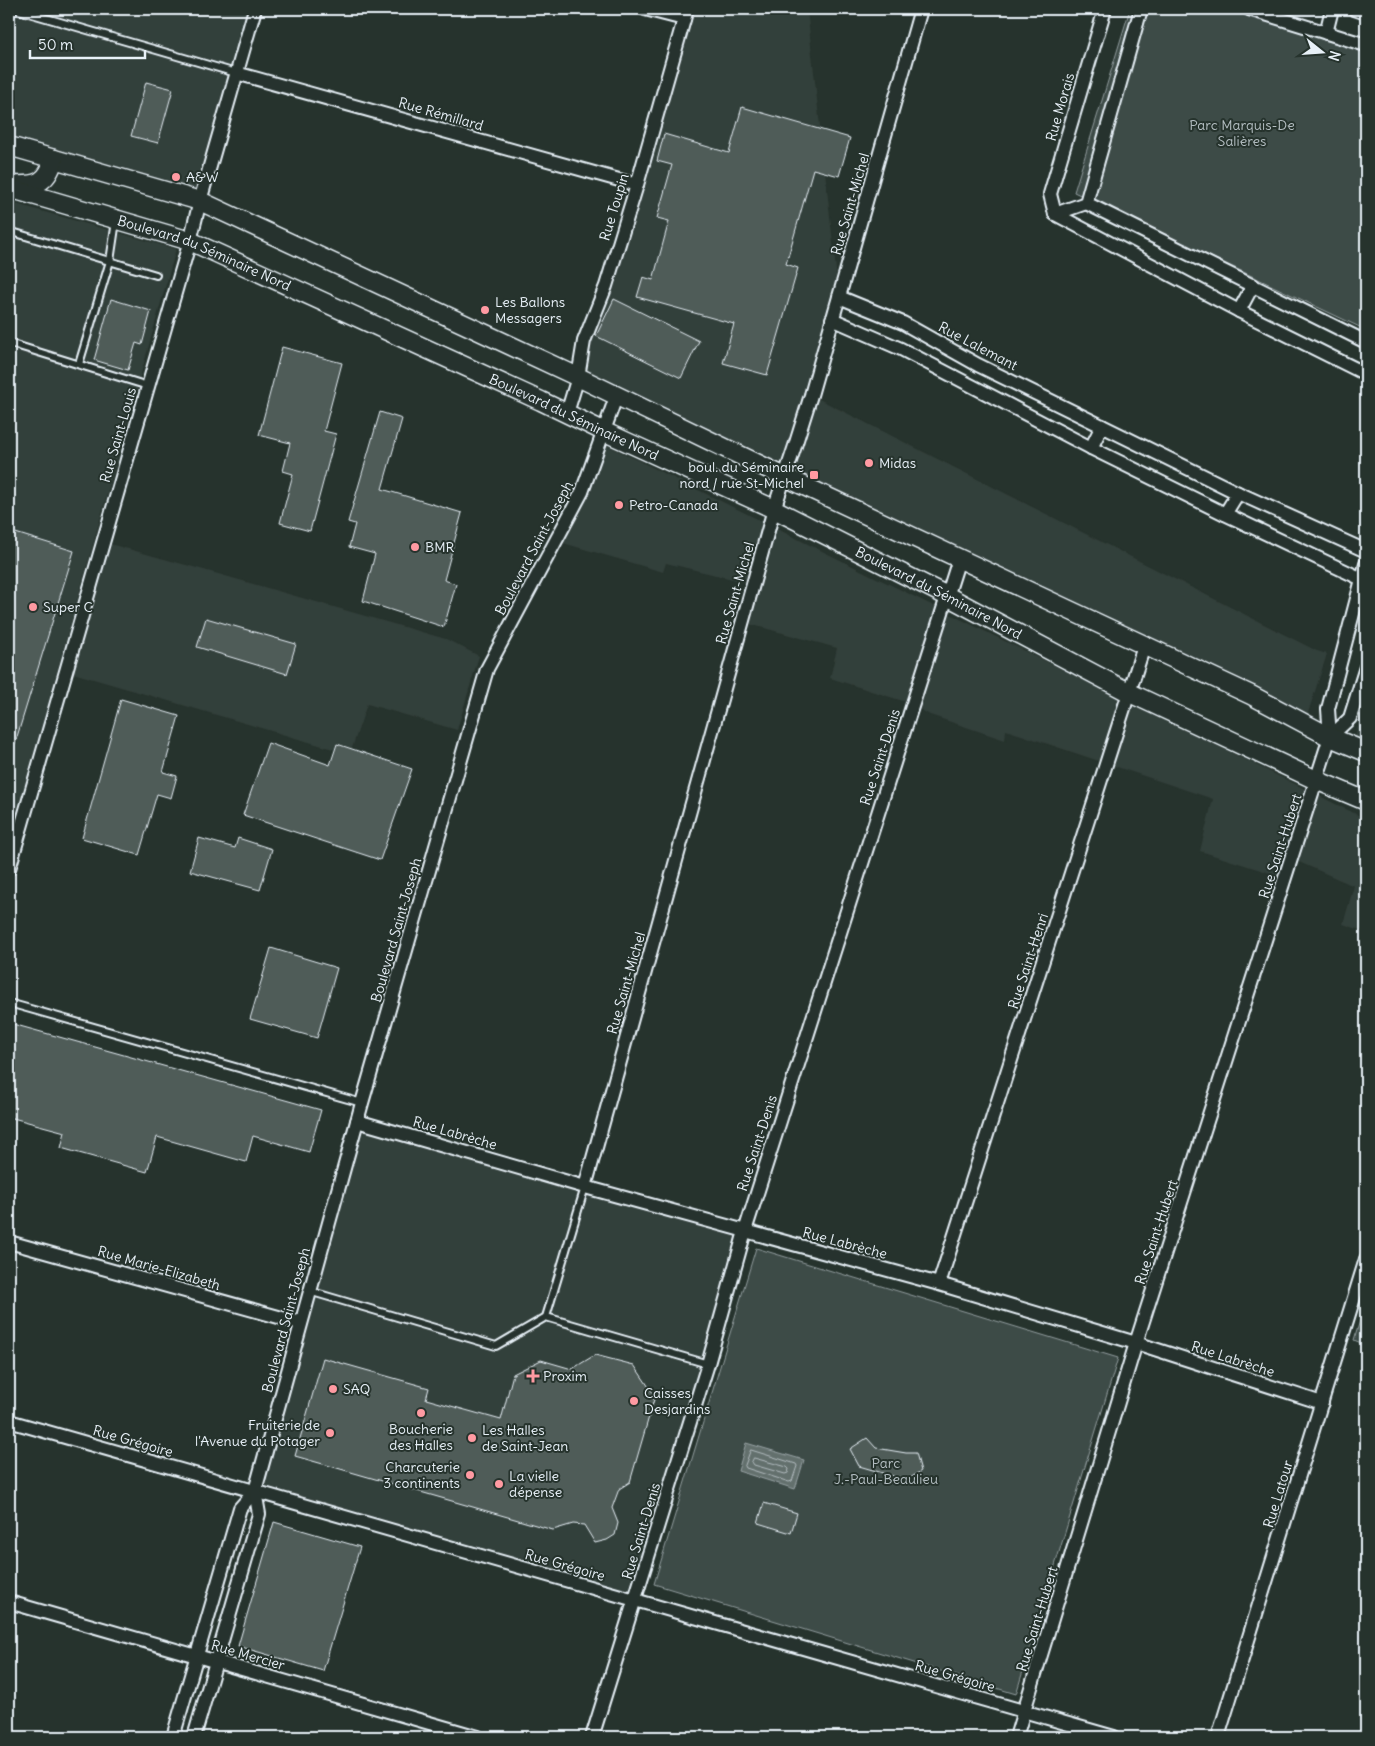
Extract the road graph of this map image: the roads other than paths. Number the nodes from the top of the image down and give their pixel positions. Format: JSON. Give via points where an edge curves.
{"nodes":[{"id":1,"x":11,"y":9,"type":"edge"},
{"id":2,"x":15,"y":9,"type":"edge"},
{"id":3,"x":255,"y":9,"type":"edge"},
{"id":4,"x":645,"y":9,"type":"edge"},
{"id":5,"x":921,"y":9,"type":"edge"},
{"id":6,"x":1105,"y":9,"type":"edge"},
{"id":7,"x":1141,"y":9,"type":"edge"},
{"id":8,"x":1249,"y":9,"type":"edge"},
{"id":9,"x":1332,"y":9,"type":"edge"},
{"id":10,"x":1354,"y":9,"type":"edge"},
{"id":11,"x":1366,"y":12,"type":"edge"},
{"id":12,"x":686,"y":14,"type":"edge"},
{"id":13,"x":9,"y":16,"type":"edge"},
{"id":14,"x":1326,"y":32,"type":"junction"},
{"id":15,"x":1366,"y":45,"type":"edge"},
{"id":16,"x":236,"y":73,"type":"junction"},
{"id":17,"x":9,"y":146,"type":"edge"},
{"id":18,"x":54,"y":159,"type":"junction"},
{"id":19,"x":9,"y":185,"type":"edge"},
{"id":20,"x":637,"y":185,"type":"junction"},
{"id":21,"x":9,"y":188,"type":"edge"},
{"id":22,"x":200,"y":201,"type":"junction"},
{"id":23,"x":1086,"y":202,"type":"junction"},
{"id":24,"x":1054,"y":214,"type":"junction"},
{"id":25,"x":116,"y":220,"type":"junction"},
{"id":26,"x":9,"y":231,"type":"edge"},
{"id":27,"x":190,"y":241,"type":"junction"},
{"id":28,"x":110,"y":261,"type":"junction"},
{"id":29,"x":156,"y":275,"type":"dead end"},
{"id":30,"x":1254,"y":285,"type":"junction"},
{"id":31,"x":839,"y":296,"type":"junction"},
{"id":32,"x":1240,"y":311,"type":"junction"},
{"id":33,"x":832,"y":319,"type":"junction"},
{"id":34,"x":1366,"y":342,"type":"edge"},
{"id":35,"x":9,"y":343,"type":"edge"},
{"id":36,"x":78,"y":364,"type":"junction"},
{"id":37,"x":1366,"y":374,"type":"edge"},
{"id":38,"x":578,"y":377,"type":"junction"},
{"id":39,"x":148,"y":386,"type":"junction"},
{"id":40,"x":616,"y":397,"type":"junction"},
{"id":41,"x":567,"y":413,"type":"junction"},
{"id":42,"x":1102,"y":426,"type":"junction"},
{"id":43,"x":605,"y":432,"type":"junction"},
{"id":44,"x":1091,"y":448,"type":"junction"},
{"id":45,"x":785,"y":477,"type":"junction"},
{"id":46,"x":1238,"y":493,"type":"junction"},
{"id":47,"x":774,"y":509,"type":"junction"},
{"id":48,"x":1225,"y":514,"type":"junction"},
{"id":49,"x":1366,"y":551,"type":"edge"},
{"id":50,"x":959,"y":560,"type":"junction"},
{"id":51,"x":1366,"y":564,"type":"edge"},
{"id":52,"x":1364,"y":580,"type":"edge"},
{"id":53,"x":947,"y":596,"type":"junction"},
{"id":54,"x":1144,"y":646,"type":"junction"},
{"id":55,"x":1366,"y":667,"type":"edge"},
{"id":56,"x":1130,"y":693,"type":"junction"},
{"id":57,"x":1330,"y":737,"type":"junction"},
{"id":58,"x":1366,"y":752,"type":"edge"},
{"id":59,"x":1316,"y":780,"type":"junction"},
{"id":60,"x":1366,"y":801,"type":"edge"},
{"id":61,"x":9,"y":869,"type":"edge"},
{"id":62,"x":9,"y":1003,"type":"edge"},
{"id":63,"x":362,"y":1103,"type":"junction"},
{"id":64,"x":357,"y":1121,"type":"junction"},
{"id":65,"x":585,"y":1187,"type":"junction"},
{"id":66,"x":745,"y":1231,"type":"junction"},
{"id":67,"x":9,"y":1242,"type":"edge"},
{"id":68,"x":1366,"y":1260,"type":"edge"},
{"id":69,"x":939,"y":1284,"type":"junction"},
{"id":70,"x":310,"y":1291,"type":"junction"},
{"id":71,"x":546,"y":1317,"type":"junction"},
{"id":72,"x":300,"y":1324,"type":"junction"},
{"id":73,"x":1136,"y":1343,"type":"junction"},
{"id":74,"x":708,"y":1364,"type":"junction"},
{"id":75,"x":1322,"y":1403,"type":"junction"},
{"id":76,"x":9,"y":1421,"type":"edge"},
{"id":77,"x":255,"y":1491,"type":"junction"},
{"id":78,"x":635,"y":1600,"type":"junction"},
{"id":79,"x":9,"y":1602,"type":"edge"},
{"id":80,"x":196,"y":1656,"type":"junction"},
{"id":81,"x":216,"y":1661,"type":"junction"},
{"id":82,"x":1024,"y":1712,"type":"junction"},
{"id":83,"x":173,"y":1737,"type":"edge"},
{"id":84,"x":194,"y":1737,"type":"edge"},
{"id":85,"x":478,"y":1737,"type":"edge"},
{"id":86,"x":592,"y":1737,"type":"edge"},
{"id":87,"x":1016,"y":1737,"type":"edge"},
{"id":88,"x":1114,"y":1737,"type":"edge"},
{"id":89,"x":1218,"y":1737,"type":"edge"}],
"edges":[{"from":1,"to":13,"type":"lane"},
{"from":2,"to":16,"type":"lane"},
{"from":3,"to":16,"type":"street","name":"Rue Saint-Louis"},
{"from":4,"to":12,"type":"street"},
{"from":5,"to":31,"type":"street","name":"Rue Saint-Michel"},
{"from":6,"to":24,"type":"street","name":"Rue Morais","via":[[1050,194]]},
{"from":7,"to":23,"type":"street"},
{"from":8,"to":14,"type":"street"},
{"from":9,"to":14,"type":"street"},
{"from":10,"to":11,"type":"street"},
{"from":12,"to":20,"type":"street","name":"Rue Toupin"},
{"from":14,"to":15,"type":"street"},
{"from":16,"to":20,"type":"street","name":"Rue Rémillard"},
{"from":16,"to":22,"type":"street","name":"Rue Saint-Louis"},
{"from":17,"to":18,"type":"main road"},
{"from":18,"to":19,"type":"main road","via":[[44,180],[29,186]]},
{"from":18,"to":22,"type":"main road"},
{"from":20,"to":38,"type":"street","name":"Rue Toupin","via":[[606,286],[584,341]]},
{"from":21,"to":25,"type":"main road","name":"Boulevard du Séminaire Nord"},
{"from":22,"to":27,"type":"street","name":"Rue Saint-Louis"},
{"from":22,"to":38,"type":"main road"},
{"from":23,"to":24,"type":"street"},
{"from":23,"to":30,"type":"street"},
{"from":24,"to":32,"type":"street"},
{"from":25,"to":27,"type":"main road","name":"Boulevard du Séminaire Nord"},
{"from":25,"to":28,"type":"lane"},
{"from":26,"to":28,"type":"lane"},
{"from":27,"to":39,"type":"street","name":"Rue Saint-Louis"},
{"from":27,"to":41,"type":"main road","name":"Boulevard du Séminaire Nord"},
{"from":28,"to":29,"type":"lane"},
{"from":28,"to":36,"type":"lane"},
{"from":30,"to":32,"type":"street"},
{"from":30,"to":34,"type":"street"},
{"from":31,"to":33,"type":"street","name":"Rue Saint-Michel"},
{"from":31,"to":42,"type":"street","name":"Rue Lalemant","via":[[902,323],[978,365]]},
{"from":32,"to":37,"type":"street"},
{"from":33,"to":44,"type":"street","via":[[901,349]]},
{"from":33,"to":45,"type":"street","name":"Rue Saint-Michel"},
{"from":35,"to":36,"type":"lane"},
{"from":36,"to":39,"type":"lane"},
{"from":38,"to":40,"type":"main road"},
{"from":38,"to":41,"type":"street","name":"Rue Toupin"},
{"from":39,"to":61,"type":"street","name":"Rue Saint-Louis"},
{"from":40,"to":43,"type":"street","name":"Boulevard Saint-Joseph"},
{"from":40,"to":45,"type":"main road"},
{"from":41,"to":43,"type":"main road","name":"Boulevard du Séminaire Nord"},
{"from":42,"to":44,"type":"street"},
{"from":42,"to":46,"type":"street","name":"Rue Lalemant"},
{"from":43,"to":47,"type":"main road","name":"Boulevard du Séminaire Nord"},
{"from":43,"to":63,"type":"street","name":"Boulevard Saint-Joseph","via":[[582,492],[486,668]]},
{"from":44,"to":48,"type":"street"},
{"from":45,"to":47,"type":"street","name":"Rue Saint-Michel"},
{"from":45,"to":50,"type":"main road"},
{"from":46,"to":48,"type":"street"},
{"from":46,"to":49,"type":"street","name":"Rue Lalemant"},
{"from":47,"to":53,"type":"main road","name":"Boulevard du Séminaire Nord"},
{"from":47,"to":65,"type":"street","name":"Rue Saint-Michel"},
{"from":48,"to":52,"type":"street"},
{"from":50,"to":53,"type":"street","name":"Rue Saint-Denis"},
{"from":50,"to":54,"type":"main road"},
{"from":51,"to":52,"type":"street","name":"Rue Saint-Hubert"},
{"from":52,"to":57,"type":"street","name":"Rue Saint-Hubert","via":[[1328,709]]},
{"from":53,"to":56,"type":"main road","name":"Boulevard du Séminaire Nord"},
{"from":53,"to":66,"type":"street","name":"Rue Saint-Denis"},
{"from":54,"to":56,"type":"street","name":"Rue Saint-Henri"},
{"from":54,"to":57,"type":"main road","via":[[1251,695]]},
{"from":55,"to":57,"type":"street","name":"Rue Saint-Hubert","via":[[1350,718]]},
{"from":56,"to":59,"type":"main road","name":"Boulevard du Séminaire Nord"},
{"from":56,"to":69,"type":"street","name":"Rue Saint-Henri"},
{"from":57,"to":58,"type":"main road"},
{"from":57,"to":59,"type":"street","name":"Rue Saint-Hubert"},
{"from":59,"to":60,"type":"main road","name":"Boulevard du Séminaire Nord"},
{"from":59,"to":73,"type":"street","name":"Rue Saint-Hubert"},
{"from":62,"to":63,"type":"lane"},
{"from":63,"to":64,"type":"street","name":"Boulevard Saint-Joseph"},
{"from":64,"to":65,"type":"street","name":"Rue Labrèche"},
{"from":64,"to":70,"type":"street","name":"Boulevard Saint-Joseph"},
{"from":65,"to":66,"type":"street","name":"Rue Labrèche"},
{"from":65,"to":71,"type":"lane"},
{"from":66,"to":69,"type":"street","name":"Rue Labrèche"},
{"from":66,"to":74,"type":"street","name":"Rue Saint-Denis"},
{"from":67,"to":72,"type":"street","name":"Rue Marie-Elizabeth"},
{"from":68,"to":75,"type":"street","name":"Rue Latour"},
{"from":69,"to":73,"type":"street","name":"Rue Labrèche"},
{"from":70,"to":71,"type":"lane","via":[[496,1346]]},
{"from":70,"to":72,"type":"street","name":"Boulevard Saint-Joseph"},
{"from":71,"to":74,"type":"lane"},
{"from":72,"to":77,"type":"street","name":"Boulevard Saint-Joseph"},
{"from":73,"to":75,"type":"street","name":"Rue Labrèche"},
{"from":73,"to":82,"type":"street","name":"Rue Saint-Hubert"},
{"from":74,"to":78,"type":"street","name":"Rue Saint-Denis"},
{"from":75,"to":89,"type":"street","name":"Rue Latour"},
{"from":76,"to":77,"type":"street","name":"Rue Grégoire"},
{"from":77,"to":78,"type":"street","name":"Rue Grégoire"},
{"from":77,"to":80,"type":"street","name":"Boulevard Saint-Joseph","via":[[240,1508]]},
{"from":77,"to":81,"type":"street","name":"Boulevard Saint-Joseph","via":[[259,1514]]},
{"from":78,"to":82,"type":"street","name":"Rue Grégoire"},
{"from":78,"to":86,"type":"street","name":"Rue Saint-Denis"},
{"from":79,"to":80,"type":"street","name":"Rue Mercier"},
{"from":80,"to":81,"type":"street","name":"Rue Mercier"},
{"from":80,"to":83,"type":"street","name":"Boulevard Saint-Joseph"},
{"from":81,"to":84,"type":"street","name":"Boulevard Saint-Joseph"},
{"from":81,"to":85,"type":"street","name":"Rue Mercier"},
{"from":82,"to":87,"type":"street","name":"Rue Saint-Hubert"},
{"from":82,"to":88,"type":"street","name":"Rue Grégoire"}]}
